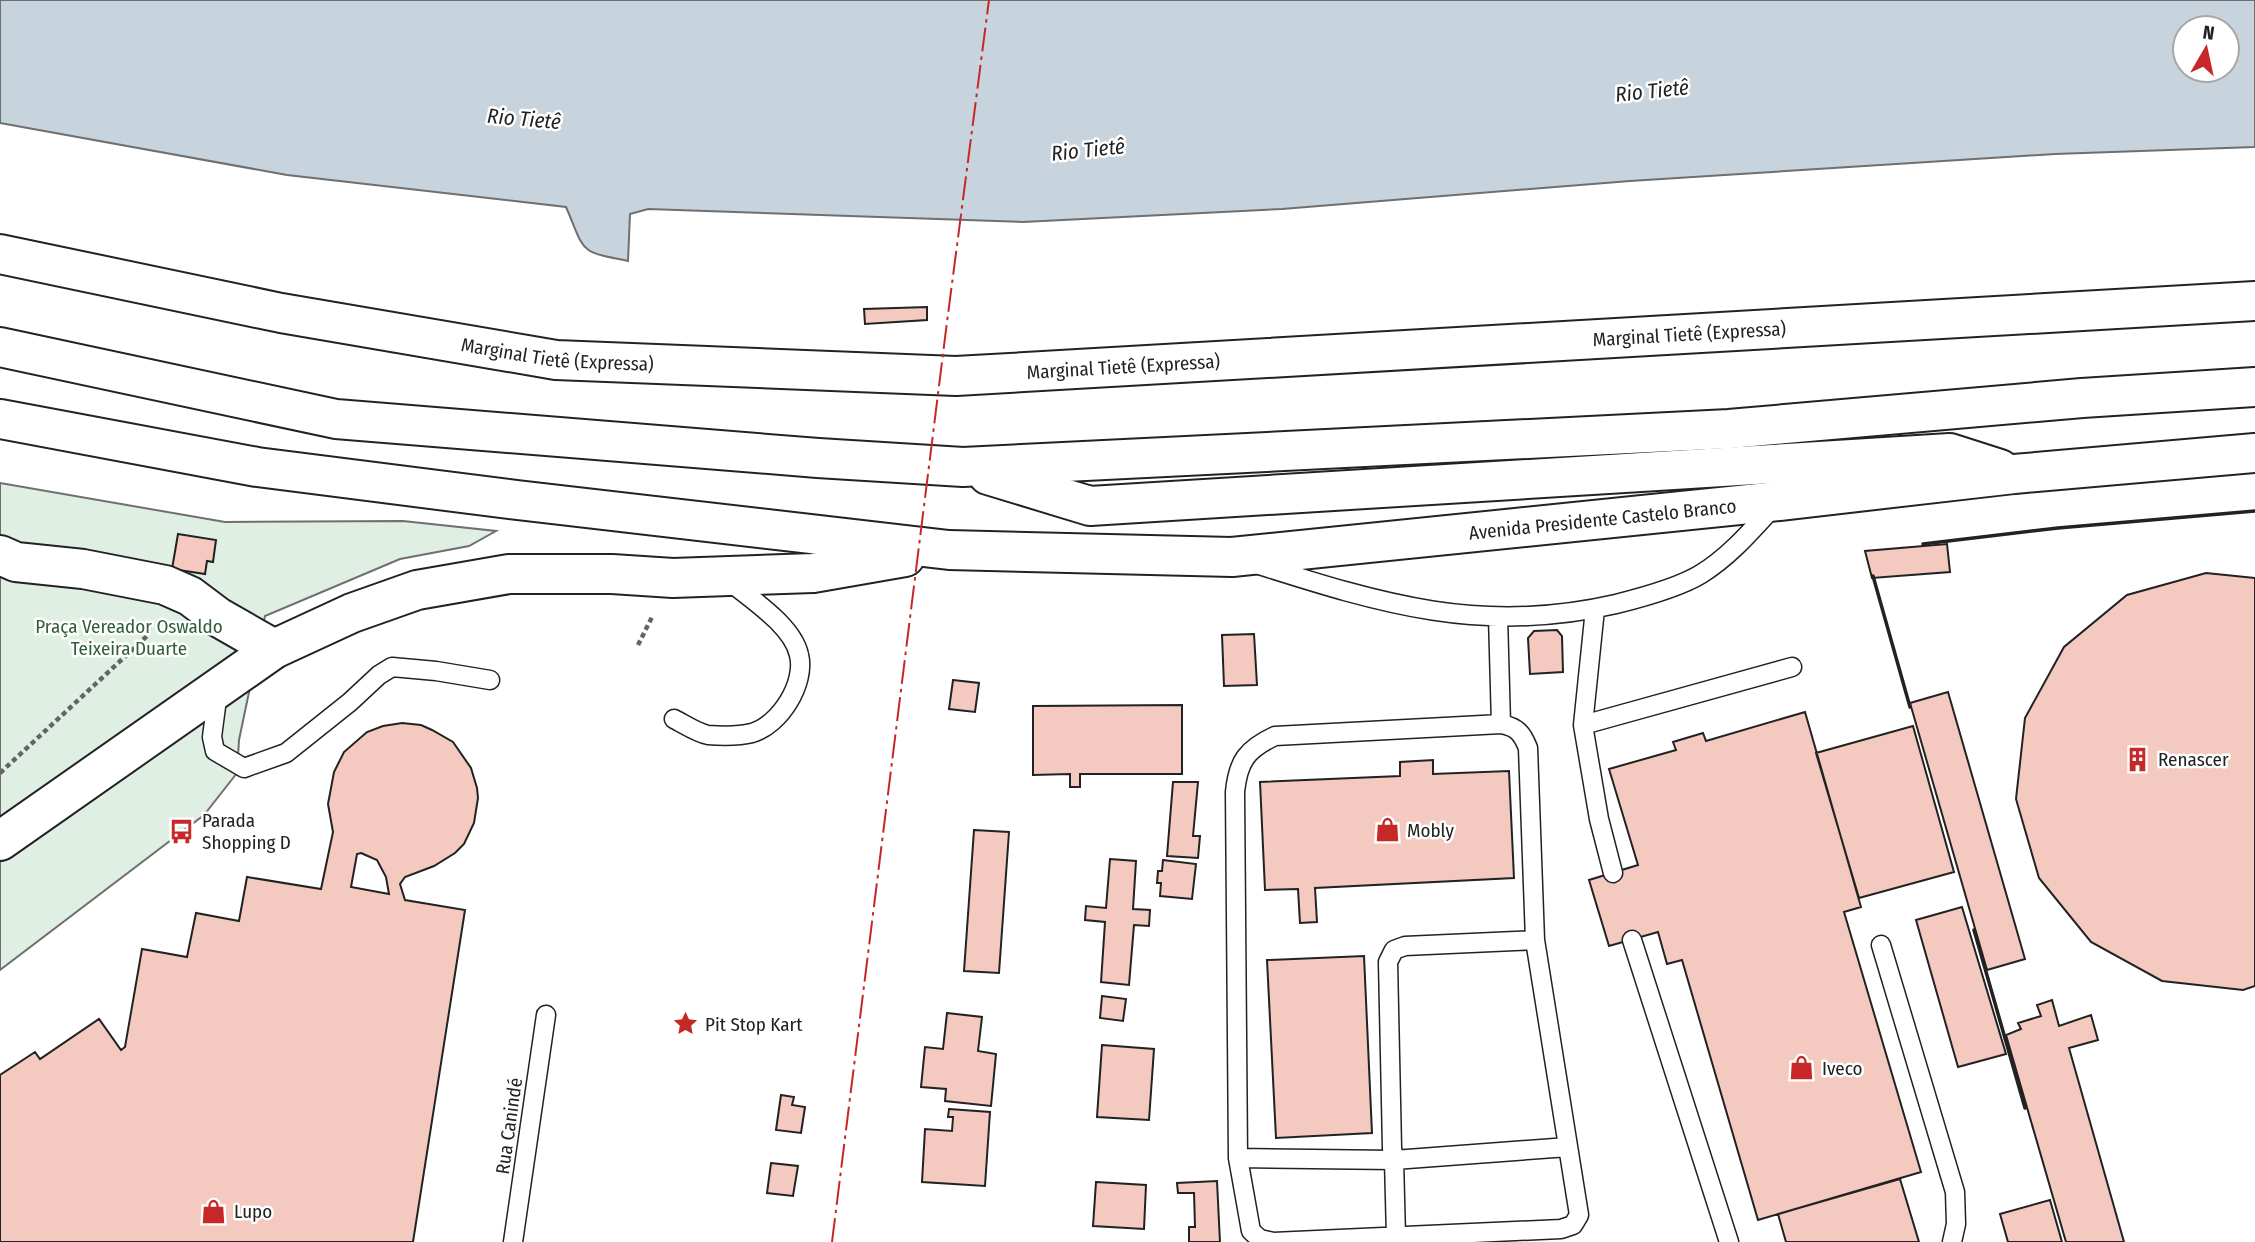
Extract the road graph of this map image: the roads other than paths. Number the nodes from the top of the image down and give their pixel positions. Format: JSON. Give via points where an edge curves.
{"nodes":[{"id":1,"x":0,"y":254,"type":"edge"},
{"id":2,"x":2255,"y":301,"type":"edge"},
{"id":3,"x":0,"y":347,"type":"edge"},
{"id":4,"x":2255,"y":387,"type":"edge"},
{"id":5,"x":0,"y":419,"type":"edge"},
{"id":6,"x":2255,"y":453,"type":"edge"},
{"id":7,"x":962,"y":467,"type":"junction"},
{"id":8,"x":2014,"y":474,"type":"junction"},
{"id":9,"x":1779,"y":501,"type":"junction"},
{"id":10,"x":949,"y":550,"type":"junction"},
{"id":11,"x":0,"y":555,"type":"edge"},
{"id":12,"x":1232,"y":557,"type":"junction"},
{"id":13,"x":724,"y":576,"type":"junction"},
{"id":14,"x":1595,"y":609,"type":"junction"},
{"id":15,"x":1498,"y":617,"type":"junction"},
{"id":16,"x":274,"y":649,"type":"junction"},
{"id":17,"x":1792,"y":667,"type":"dead end"},
{"id":18,"x":490,"y":680,"type":"dead end"},
{"id":19,"x":219,"y":687,"type":"junction"},
{"id":20,"x":674,"y":719,"type":"dead end"},
{"id":21,"x":1501,"y":724,"type":"junction"},
{"id":22,"x":1583,"y":725,"type":"junction"},
{"id":23,"x":0,"y":841,"type":"edge"},
{"id":24,"x":1613,"y":873,"type":"dead end"},
{"id":25,"x":1535,"y":940,"type":"junction"},
{"id":26,"x":1632,"y":940,"type":"dead end"},
{"id":27,"x":1881,"y":945,"type":"dead end"},
{"id":28,"x":546,"y":1016,"type":"dead end"},
{"id":29,"x":1568,"y":1147,"type":"junction"},
{"id":30,"x":1238,"y":1158,"type":"junction"},
{"id":31,"x":1394,"y":1160,"type":"junction"},
{"id":32,"x":1396,"y":1237,"type":"junction"},
{"id":33,"x":513,"y":1242,"type":"edge"},
{"id":34,"x":1730,"y":1242,"type":"edge"},
{"id":35,"x":1952,"y":1242,"type":"edge"}],
"edges":[{"from":1,"to":2,"type":"highway","name":"Marginal Tietê (Expressa)","via":[[281,313],[556,360],[956,376]]},
{"from":3,"to":7,"type":"highway","via":[[336,419]]},
{"from":4,"to":7,"type":"highway","via":[[1729,429]]},
{"from":5,"to":10,"type":"highway","via":[[257,467]]},
{"from":6,"to":8,"type":"highway","name":"Avenida Presidente Castelo Branco"},
{"from":7,"to":8,"type":"highway","via":[[1090,506],[1950,453]]},
{"from":8,"to":9,"type":"highway","name":"Avenida Presidente Castelo Branco"},
{"from":9,"to":12,"type":"highway","name":"Avenida Presidente Castelo Branco"},
{"from":9,"to":14,"type":"lane","via":[[1732,551],[1700,575],[1638,599]]},
{"from":10,"to":12,"type":"highway","name":"Avenida Presidente Castelo Branco"},
{"from":10,"to":13,"type":"highway","via":[[813,573]]},
{"from":11,"to":16,"type":"highway","via":[[16,562],[165,585]]},
{"from":12,"to":15,"type":"lane","via":[[1388,604]]},
{"from":13,"to":16,"type":"highway","via":[[509,574],[417,590],[352,613]]},
{"from":13,"to":20,"type":"lane","via":[[783,624],[799,655],[797,685],[788,703],[753,733],[705,734]]},
{"from":14,"to":15,"type":"lane"},
{"from":14,"to":22,"type":"lane"},
{"from":15,"to":21,"type":"lane"},
{"from":16,"to":19,"type":"highway"},
{"from":17,"to":22,"type":"lane"},
{"from":18,"to":19,"type":"lane","via":[[392,667],[286,754],[244,768],[215,751],[212,737]]},
{"from":19,"to":23,"type":"highway"},
{"from":21,"to":25,"type":"lane","via":[[1521,733],[1528,748]]},
{"from":21,"to":30,"type":"lane","via":[[1275,736],[1256,745],[1245,757],[1235,792]]},
{"from":22,"to":24,"type":"lane"},
{"from":25,"to":29,"type":"lane"},
{"from":25,"to":31,"type":"lane","via":[[1395,950],[1388,962]]},
{"from":26,"to":34,"type":"lane"},
{"from":27,"to":35,"type":"lane","via":[[1955,1192]]},
{"from":28,"to":33,"type":"lane","name":"Rua Canindé"},
{"from":29,"to":31,"type":"lane"},
{"from":29,"to":32,"type":"lane","via":[[1579,1215],[1573,1225]]},
{"from":30,"to":31,"type":"lane"},
{"from":30,"to":32,"type":"lane","via":[[1251,1231],[1260,1239]]},
{"from":31,"to":32,"type":"lane"}]}
